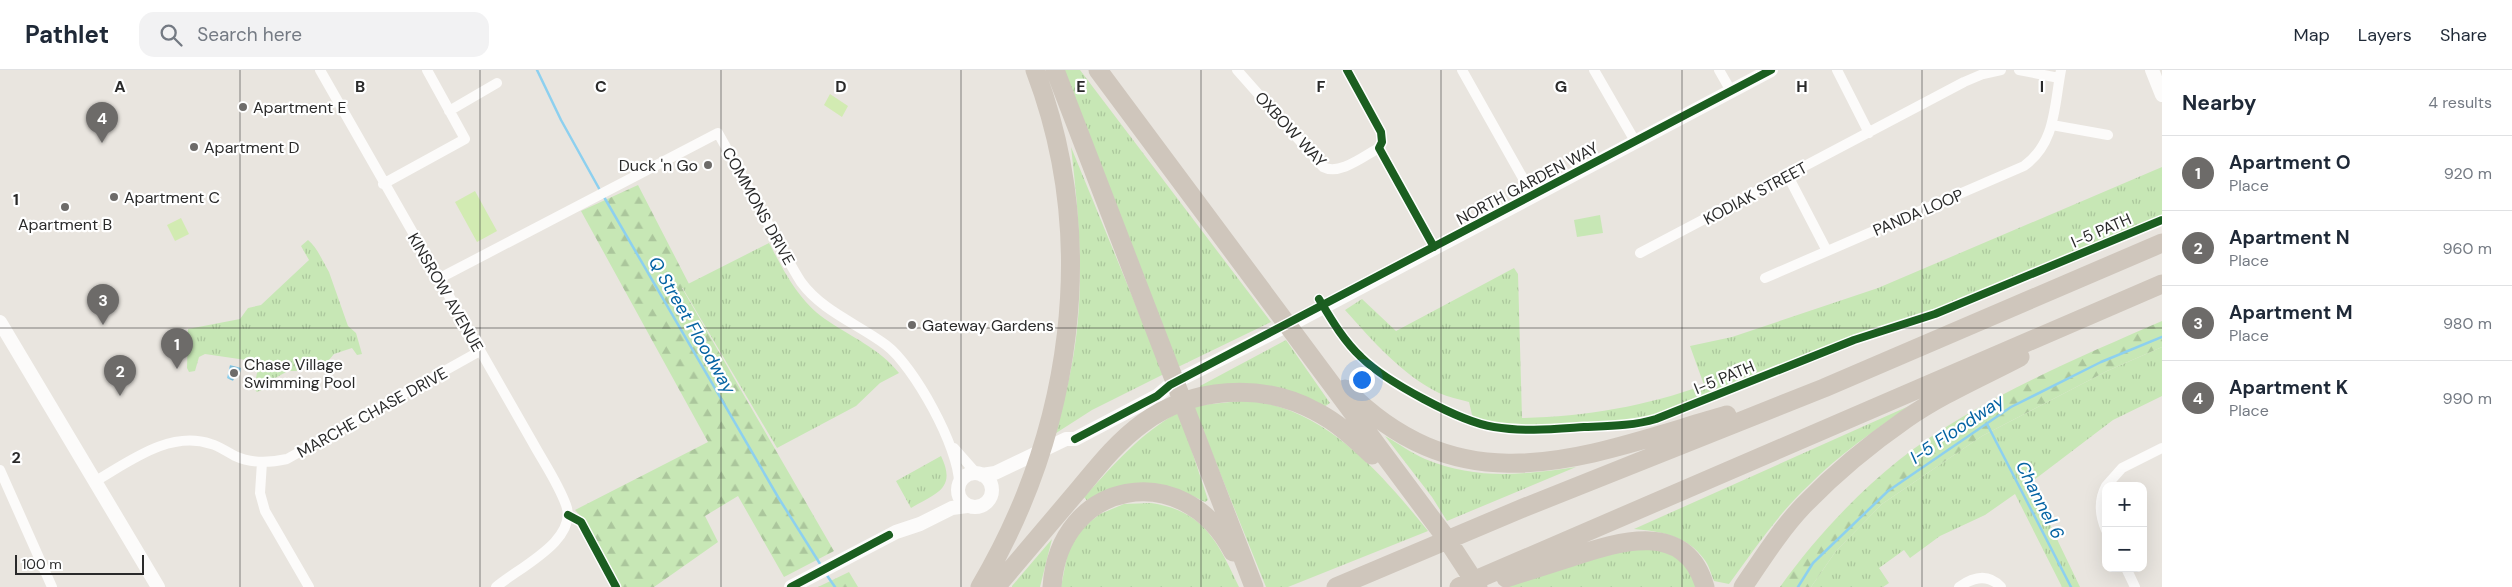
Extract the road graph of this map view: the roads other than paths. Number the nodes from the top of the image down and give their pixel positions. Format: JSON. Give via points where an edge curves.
{"nodes":[{"id":1,"x":320,"y":70,"type":"edge"},
{"id":2,"x":427,"y":70,"type":"edge"},
{"id":3,"x":1035,"y":70,"type":"edge"},
{"id":4,"x":1055,"y":70,"type":"edge"},
{"id":5,"x":1098,"y":70,"type":"edge"},
{"id":6,"x":1237,"y":70,"type":"edge"},
{"id":7,"x":1347,"y":70,"type":"edge"},
{"id":8,"x":1462,"y":70,"type":"edge"},
{"id":9,"x":1594,"y":70,"type":"edge"},
{"id":10,"x":1719,"y":70,"type":"edge"},
{"id":11,"x":1771,"y":70,"type":"edge"},
{"id":12,"x":1837,"y":70,"type":"edge"},
{"id":13,"x":2001,"y":70,"type":"edge"},
{"id":14,"x":2019,"y":70,"type":"edge"},
{"id":15,"x":2152,"y":70,"type":"edge"},
{"id":16,"x":2060,"y":74,"type":"edge"},
{"id":17,"x":497,"y":83,"type":"dead end"},
{"id":18,"x":1731,"y":91,"type":"junction"},
{"id":19,"x":2162,"y":95,"type":"edge"},
{"id":20,"x":449,"y":111,"type":"junction"},
{"id":21,"x":2052,"y":125,"type":"junction"},
{"id":22,"x":1869,"y":133,"type":"junction"},
{"id":23,"x":2108,"y":135,"type":"dead end"},
{"id":24,"x":1635,"y":141,"type":"junction"},
{"id":25,"x":1379,"y":148,"type":"junction"},
{"id":26,"x":1788,"y":176,"type":"junction"},
{"id":27,"x":383,"y":184,"type":"junction"},
{"id":28,"x":1533,"y":196,"type":"junction"},
{"id":29,"x":2162,"y":243,"type":"edge"},
{"id":30,"x":1434,"y":247,"type":"junction"},
{"id":31,"x":1827,"y":250,"type":"junction"},
{"id":32,"x":1640,"y":253,"type":"dead end"},
{"id":33,"x":1765,"y":278,"type":"dead end"},
{"id":34,"x":438,"y":279,"type":"junction"},
{"id":35,"x":2162,"y":284,"type":"edge"},
{"id":36,"x":1297,"y":321,"type":"dead end"},
{"id":37,"x":0,"y":322,"type":"edge"},
{"id":38,"x":1280,"y":329,"type":"dead end"},
{"id":39,"x":480,"y":351,"type":"junction"},
{"id":40,"x":1308,"y":351,"type":"junction"},
{"id":41,"x":1182,"y":379,"type":"dead end"},
{"id":42,"x":1824,"y":388,"type":"junction"},
{"id":43,"x":1066,"y":440,"type":"junction"},
{"id":44,"x":948,"y":442,"type":"junction"},
{"id":45,"x":2162,"y":448,"type":"edge"},
{"id":46,"x":1047,"y":450,"type":"junction"},
{"id":47,"x":262,"y":462,"type":"junction"},
{"id":48,"x":0,"y":470,"type":"edge"},
{"id":49,"x":980,"y":475,"type":"junction"},
{"id":50,"x":94,"y":482,"type":"junction"},
{"id":51,"x":2110,"y":482,"type":"edge"},
{"id":52,"x":959,"y":486,"type":"junction"},
{"id":53,"x":991,"y":493,"type":"junction"},
{"id":54,"x":2102,"y":499,"type":"edge"},
{"id":55,"x":967,"y":506,"type":"junction"},
{"id":56,"x":1424,"y":510,"type":"junction"},
{"id":57,"x":2102,"y":521,"type":"edge"},
{"id":58,"x":896,"y":532,"type":"junction"},
{"id":59,"x":2128,"y":572,"type":"edge"},
{"id":60,"x":1253,"y":585,"type":"edge"},
{"id":61,"x":52,"y":587,"type":"edge"},
{"id":62,"x":158,"y":587,"type":"edge"},
{"id":63,"x":309,"y":587,"type":"edge"},
{"id":64,"x":496,"y":587,"type":"edge"},
{"id":65,"x":791,"y":587,"type":"edge"},
{"id":66,"x":980,"y":587,"type":"edge"},
{"id":67,"x":996,"y":587,"type":"edge"},
{"id":68,"x":1052,"y":587,"type":"edge"},
{"id":69,"x":1336,"y":587,"type":"edge"},
{"id":70,"x":1458,"y":587,"type":"edge"},
{"id":71,"x":1478,"y":587,"type":"edge"},
{"id":72,"x":1704,"y":587,"type":"edge"},
{"id":73,"x":1743,"y":587,"type":"edge"},
{"id":74,"x":1959,"y":587,"type":"edge"},
{"id":75,"x":2001,"y":587,"type":"edge"},
{"id":76,"x":2135,"y":587,"type":"edge"}],
"edges":[{"from":1,"to":27,"type":"street","name":"KINSROW AVENUE"},
{"from":2,"to":20,"type":"street"},
{"from":3,"to":66,"type":"highway","via":[[1060,154],[1067,200],[1071,299],[1052,420],[1011,528]]},
{"from":4,"to":60,"type":"highway"},
{"from":5,"to":40,"type":"highway"},
{"from":6,"to":25,"type":"street","name":"OXBOW WAY","via":[[1323,168],[1340,169]]},
{"from":7,"to":25,"type":"street","via":[[1382,132]]},
{"from":8,"to":28,"type":"street"},
{"from":9,"to":24,"type":"street"},
{"from":10,"to":18,"type":"street"},
{"from":11,"to":18,"type":"street","name":"NORTH GARDEN WAY"},
{"from":12,"to":22,"type":"street"},
{"from":13,"to":22,"type":"street","name":"KODIAK STREET","via":[[1974,78]]},
{"from":14,"to":16,"type":"street"},
{"from":15,"to":19,"type":"street"},
{"from":16,"to":21,"type":"street","name":"PANDA LOOP"},
{"from":17,"to":20,"type":"street"},
{"from":18,"to":24,"type":"street","name":"NORTH GARDEN WAY"},
{"from":20,"to":27,"type":"street","via":[[465,139]]},
{"from":21,"to":23,"type":"street"},
{"from":21,"to":31,"type":"street","name":"PANDA LOOP","via":[[2042,149],[2024,166]]},
{"from":22,"to":26,"type":"street","name":"KODIAK STREET"},
{"from":24,"to":28,"type":"street","name":"NORTH GARDEN WAY"},
{"from":25,"to":30,"type":"street"},
{"from":26,"to":31,"type":"street"},
{"from":26,"to":32,"type":"street","name":"KODIAK STREET"},
{"from":27,"to":34,"type":"street","name":"KINSROW AVENUE"},
{"from":28,"to":30,"type":"street","name":"NORTH GARDEN WAY"},
{"from":29,"to":42,"type":"highway"},
{"from":30,"to":36,"type":"street","name":"NORTH GARDEN WAY"},
{"from":31,"to":33,"type":"street","name":"PANDA LOOP"},
{"from":34,"to":39,"type":"street","name":"KINSROW AVENUE"},
{"from":34,"to":44,"type":"street","name":"COMMONS DRIVE","via":[[718,132],[801,281],[826,306],[898,355],[912,372]]},
{"from":35,"to":70,"type":"highway"},
{"from":35,"to":73,"type":"highway","via":[[1907,418],[1834,476],[1803,506]]},
{"from":37,"to":50,"type":"street"},
{"from":38,"to":41,"type":"street"},
{"from":39,"to":47,"type":"street","name":"MARCHE CHASE DRIVE","via":[[301,453],[287,459]]},
{"from":39,"to":64,"type":"street","name":"KINSROW AVENUE","via":[[533,443],[566,505],[568,515],[565,530],[550,547]]},
{"from":40,"to":42,"type":"highway","via":[[1354,398],[1409,439],[1458,458],[1506,465],[1594,453]]},
{"from":40,"to":56,"type":"highway"},
{"from":42,"to":69,"type":"highway","via":[[1523,508]]},
{"from":43,"to":43,"type":"street","via":[[1075,439],[1157,396],[1170,385],[1154,389],[1071,432]]},
{"from":43,"to":46,"type":"street"},
{"from":44,"to":49,"type":"street","name":"COMMONS DRIVE"},
{"from":44,"to":52,"type":"street","name":"COMMONS DRIVE","via":[[957,466]]},
{"from":45,"to":51,"type":"street","via":[[2122,468]]},
{"from":46,"to":49,"type":"street","via":[[995,473]]},
{"from":46,"to":53,"type":"street","via":[[1000,481]]},
{"from":47,"to":50,"type":"street","name":"MARCHE CHASE DRIVE","via":[[236,456],[211,443],[185,440],[152,450]]},
{"from":47,"to":63,"type":"street","via":[[260,493],[266,511]]},
{"from":48,"to":61,"type":"street"},
{"from":49,"to":52,"type":"street","via":[[967,476]]},
{"from":49,"to":53,"type":"street","via":[[989,483]]},
{"from":50,"to":62,"type":"street"},
{"from":52,"to":55,"type":"street","via":[[960,498]]},
{"from":52,"to":58,"type":"street","via":[[947,500]]},
{"from":53,"to":55,"type":"street","via":[[982,506]]},
{"from":54,"to":57,"type":"street"},
{"from":55,"to":58,"type":"street","via":[[952,508]]},
{"from":56,"to":67,"type":"highway","via":[[1357,441],[1316,411],[1288,399],[1251,392],[1207,395],[1164,409],[1120,443]]},
{"from":56,"to":71,"type":"highway"},
{"from":58,"to":65,"type":"street"},
{"from":59,"to":76,"type":"street"},
{"from":60,"to":68,"type":"highway","via":[[1226,539],[1201,510],[1178,497],[1130,493],[1094,507],[1072,528],[1056,556]]},
{"from":71,"to":72,"type":"highway","via":[[1617,542],[1652,540],[1681,550],[1697,567]]},
{"from":74,"to":75,"type":"street","via":[[1980,577],[1989,578]]}]}
